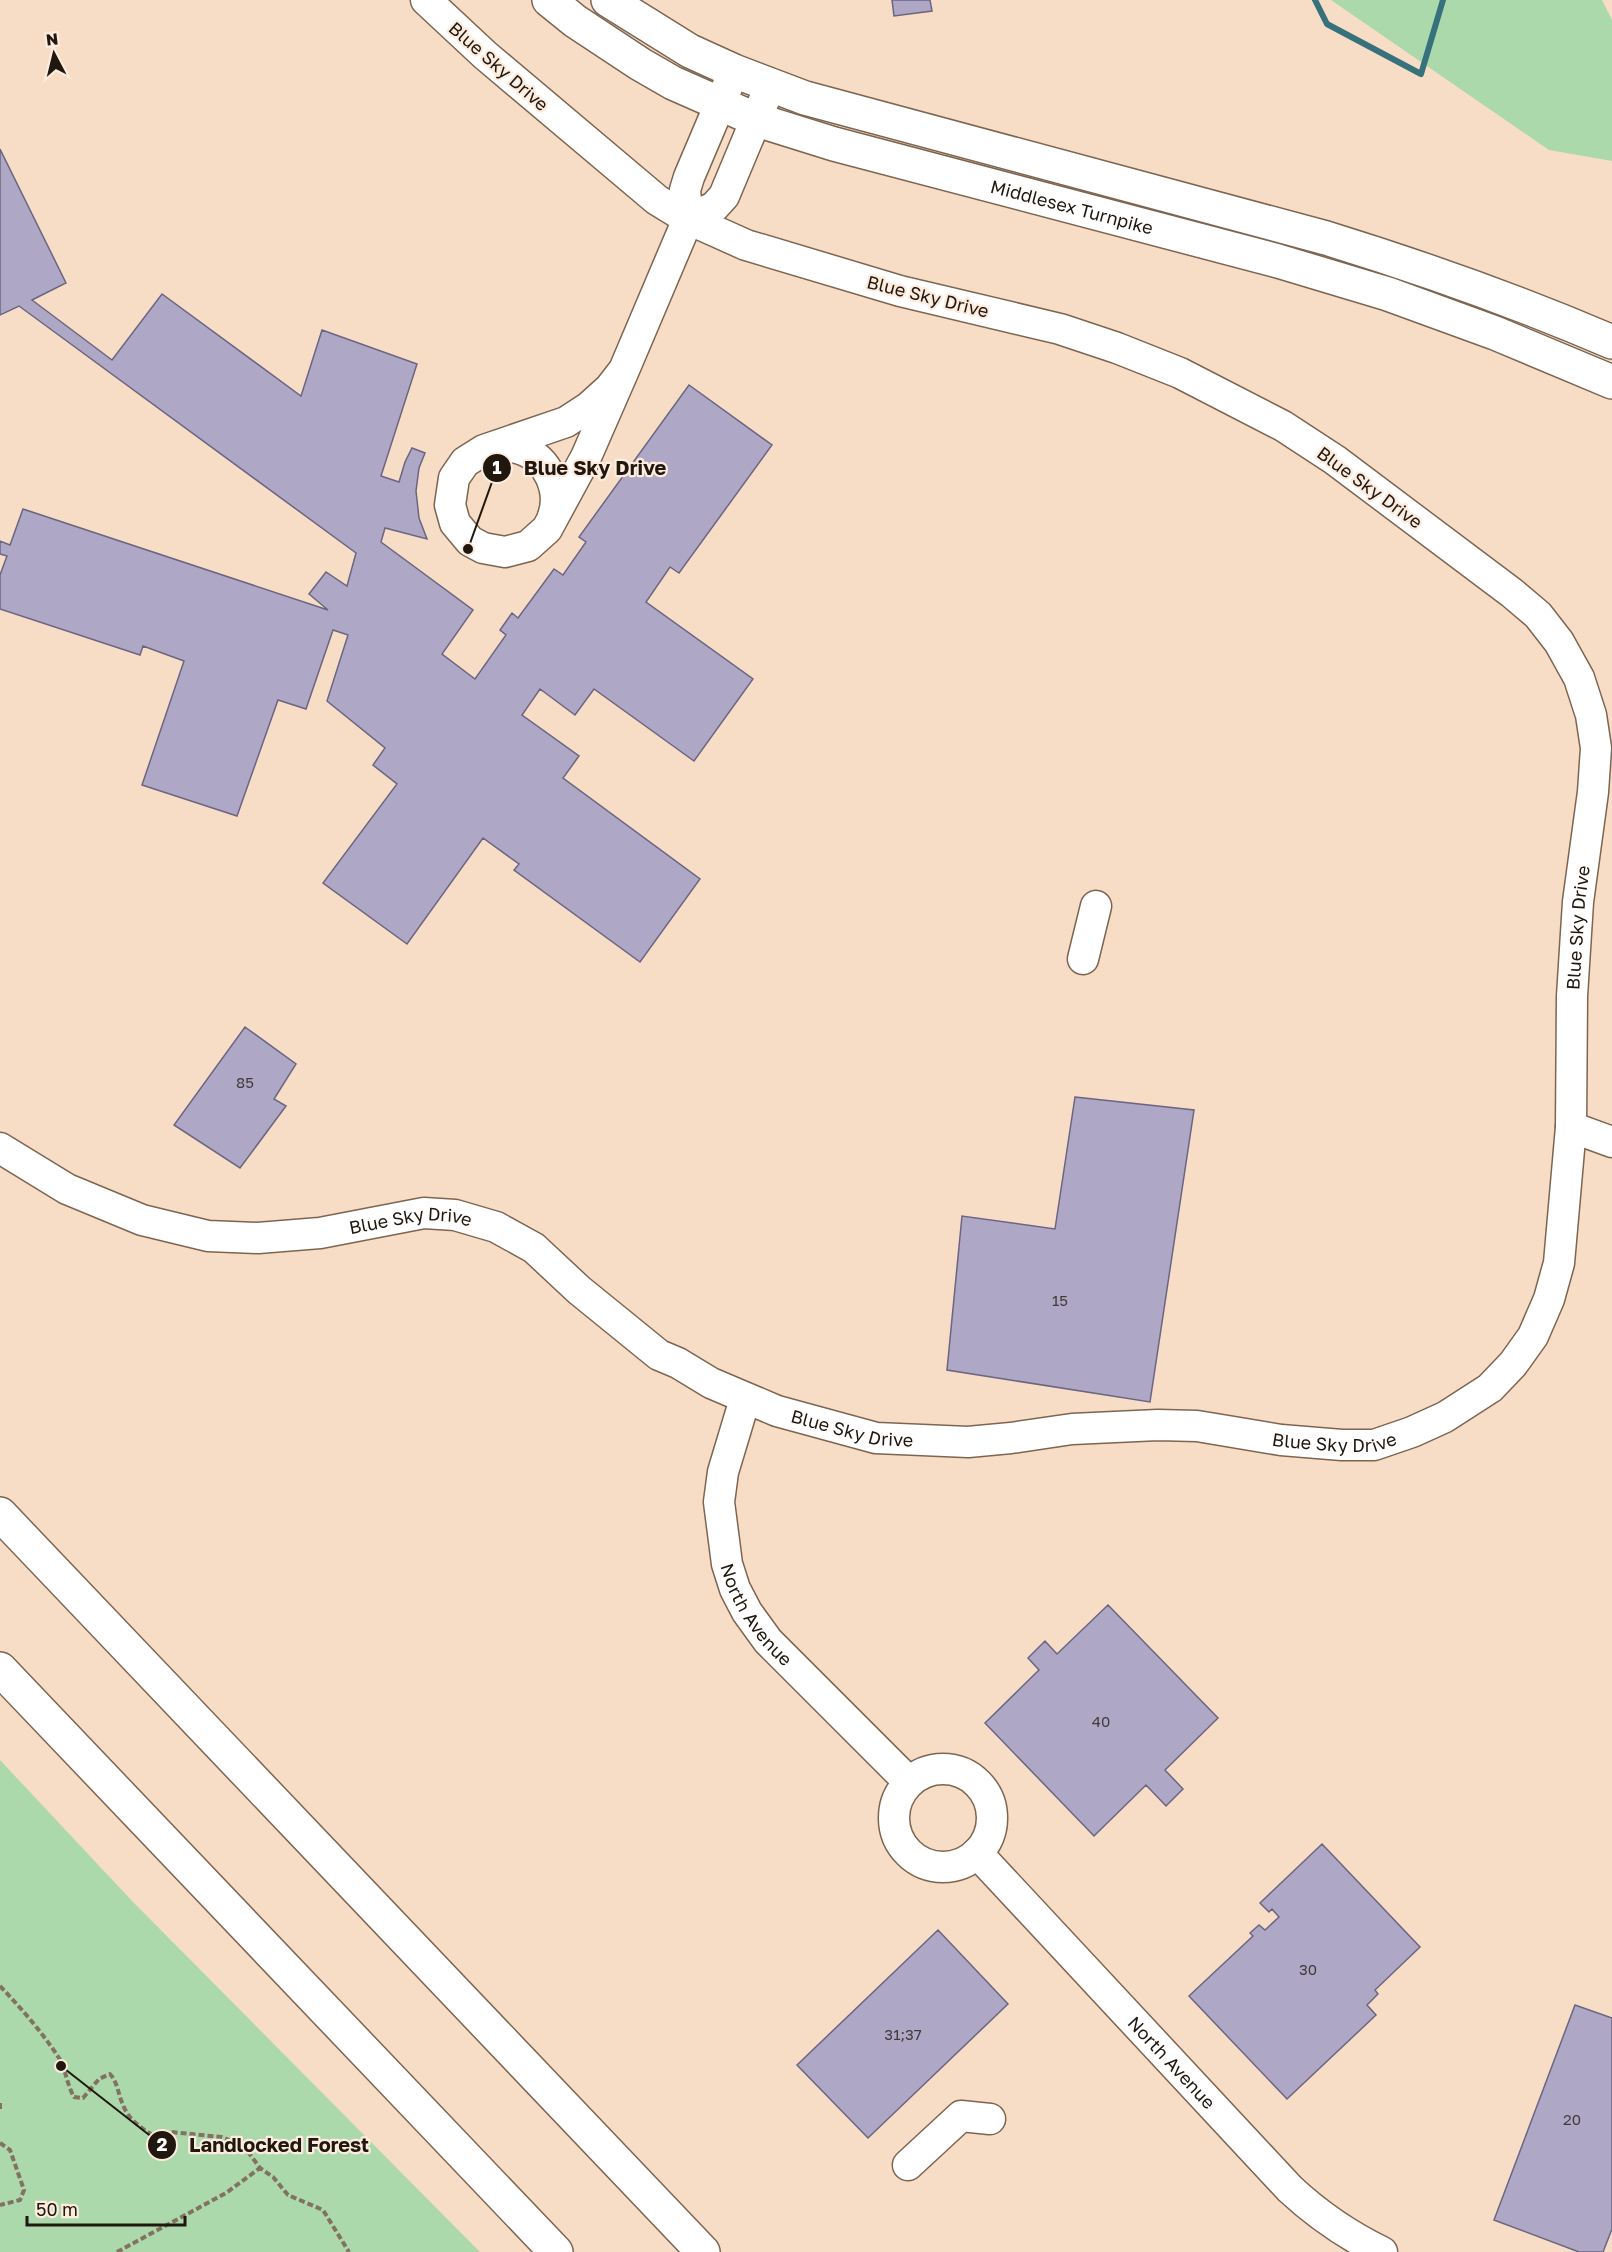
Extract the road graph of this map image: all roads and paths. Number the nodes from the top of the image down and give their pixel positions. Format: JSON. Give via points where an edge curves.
{"nodes":[{"id":1,"x":426,"y":0,"type":"edge"},
{"id":2,"x":549,"y":0,"type":"edge"},
{"id":3,"x":608,"y":0,"type":"edge"},
{"id":4,"x":734,"y":71,"type":"junction"},
{"id":5,"x":770,"y":86,"type":"junction"},
{"id":6,"x":720,"y":104,"type":"junction"},
{"id":7,"x":757,"y":120,"type":"junction"},
{"id":8,"x":688,"y":219,"type":"junction"},
{"id":9,"x":1612,"y":342,"type":"edge"},
{"id":10,"x":624,"y":370,"type":"junction"},
{"id":11,"x":1612,"y":382,"type":"edge"},
{"id":12,"x":492,"y":447,"type":"junction"},
{"id":13,"x":547,"y":529,"type":"junction"},
{"id":14,"x":1096,"y":906,"type":"dead end"},
{"id":15,"x":1083,"y":959,"type":"dead end"},
{"id":16,"x":1571,"y":1127,"type":"junction"},
{"id":17,"x":1612,"y":1142,"type":"edge"},
{"id":18,"x":0,"y":1148,"type":"edge"},
{"id":19,"x":745,"y":1399,"type":"junction"},
{"id":20,"x":0,"y":1514,"type":"edge"},
{"id":21,"x":0,"y":1669,"type":"edge"},
{"id":22,"x":909,"y":1782,"type":"junction"},
{"id":23,"x":977,"y":1853,"type":"junction"},
{"id":24,"x":0,"y":1986,"type":"edge"},
{"id":25,"x":0,"y":2103,"type":"edge"},
{"id":26,"x":0,"y":2109,"type":"edge"},
{"id":27,"x":990,"y":2119,"type":"dead end"},
{"id":28,"x":0,"y":2143,"type":"edge"},
{"id":29,"x":908,"y":2165,"type":"dead end"},
{"id":30,"x":260,"y":2168,"type":"junction"},
{"id":31,"x":0,"y":2205,"type":"edge"},
{"id":32,"x":117,"y":2252,"type":"edge"},
{"id":33,"x":349,"y":2252,"type":"edge"},
{"id":34,"x":556,"y":2252,"type":"edge"},
{"id":35,"x":703,"y":2252,"type":"edge"},
{"id":36,"x":1382,"y":2252,"type":"edge"}],
"edges":[{"from":1,"to":8,"type":"street","name":"Blue Sky Drive","via":[[657,200]]},
{"from":2,"to":6,"type":"main road","name":"Middlesex Turnpike","via":[[640,64]]},
{"from":3,"to":4,"type":"main road","name":"Middlesex Turnpike","via":[[690,51]]},
{"from":4,"to":5,"type":"main road","name":"Middlesex Turnpike"},
{"from":4,"to":6,"type":"street"},
{"from":5,"to":7,"type":"street"},
{"from":5,"to":9,"type":"main road","name":"Middlesex Turnpike","via":[[1400,260]]},
{"from":6,"to":7,"type":"main road","name":"Middlesex Turnpike"},
{"from":6,"to":8,"type":"street","via":[[688,177]]},
{"from":7,"to":8,"type":"street","via":[[724,196],[714,207]]},
{"from":7,"to":11,"type":"main road","name":"Middlesex Turnpike","via":[[1369,288],[1495,333]]},
{"from":8,"to":10,"type":"street"},
{"from":8,"to":16,"type":"street","name":"Blue Sky Drive","via":[[746,245],[900,291],[1060,329],[1180,373],[1235,399],[1335,459],[1538,615],[1579,678],[1592,715],[1596,748],[1578,902],[1572,996]]},
{"from":10,"to":12,"type":"street","via":[[589,407],[566,422]]},
{"from":10,"to":13,"type":"street","via":[[586,457]]},
{"from":12,"to":13,"type":"street","via":[[521,449],[548,471],[556,502]]},
{"from":12,"to":13,"type":"street","via":[[465,462],[454,478],[450,505],[461,532],[483,548],[505,552],[528,546]]},
{"from":14,"to":15,"type":"street"},
{"from":16,"to":17,"type":"street"},
{"from":16,"to":19,"type":"street","name":"Blue Sky Drive","via":[[1559,1263],[1533,1336],[1514,1364],[1490,1388],[1445,1417],[1403,1436],[1374,1445],[1342,1445],[1197,1426],[1158,1425],[1072,1428],[968,1442],[876,1438]]},
{"from":18,"to":19,"type":"street","name":"Blue Sky Drive","via":[[67,1189],[142,1220],[208,1236],[258,1238],[320,1233],[424,1213],[456,1215],[496,1227],[534,1248],[659,1354]]},
{"from":19,"to":22,"type":"street","name":"North Avenue","via":[[723,1472],[719,1502],[727,1564],[735,1589],[768,1641]]},
{"from":20,"to":35,"type":"main road"},
{"from":21,"to":34,"type":"main road"},
{"from":22,"to":23,"type":"street","via":[[920,1774],[946,1769],[963,1773],[979,1784],[990,1803],[992,1825],[988,1840]]},
{"from":22,"to":23,"type":"street","via":[[894,1808],[894,1823],[900,1843],[913,1858],[943,1868],[963,1864]]},
{"from":23,"to":36,"type":"street","name":"North Avenue","via":[[1290,2190],[1317,2214]]},
{"from":24,"to":30,"type":"path","via":[[60,2060],[74,2097],[83,2098],[99,2079],[110,2074],[134,2123],[157,2138],[171,2132],[221,2137],[243,2145]]},
{"from":25,"to":26,"type":"path"},
{"from":27,"to":29,"type":"street","via":[[961,2116]]},
{"from":28,"to":31,"type":"path","via":[[10,2150],[24,2190],[20,2200]]},
{"from":30,"to":32,"type":"path","via":[[226,2193]]},
{"from":30,"to":33,"type":"path","via":[[288,2195],[323,2210]]}]}
